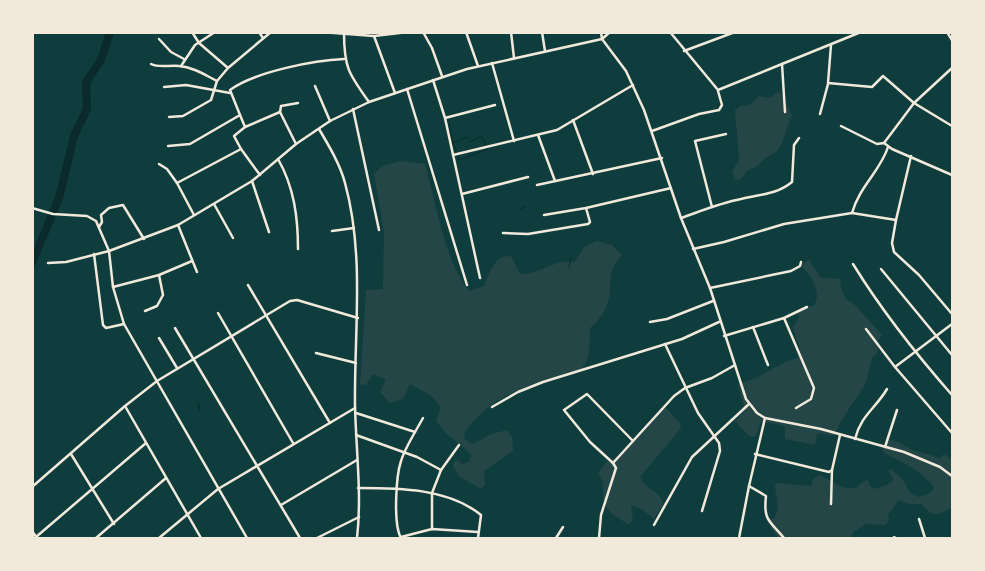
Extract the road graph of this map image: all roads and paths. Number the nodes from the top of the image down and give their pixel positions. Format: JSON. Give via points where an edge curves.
{"nodes":[{"id":1,"x":192,"y":32,"type":"edge"},
{"id":2,"x":215,"y":32,"type":"edge"},
{"id":3,"x":259,"y":32,"type":"edge"},
{"id":4,"x":271,"y":32,"type":"edge"},
{"id":5,"x":321,"y":32,"type":"edge"},
{"id":6,"x":408,"y":32,"type":"edge"},
{"id":7,"x":423,"y":32,"type":"edge"},
{"id":8,"x":466,"y":32,"type":"edge"},
{"id":9,"x":511,"y":32,"type":"edge"},
{"id":10,"x":542,"y":32,"type":"edge"},
{"id":11,"x":601,"y":32,"type":"edge"},
{"id":12,"x":610,"y":32,"type":"edge"},
{"id":13,"x":670,"y":32,"type":"edge"},
{"id":14,"x":735,"y":32,"type":"edge"},
{"id":15,"x":861,"y":32,"type":"edge"},
{"id":16,"x":947,"y":32,"type":"edge"},
{"id":17,"x":344,"y":33,"type":"edge"},
{"id":18,"x":374,"y":36,"type":"junction"},
{"id":19,"x":263,"y":38,"type":"junction"},
{"id":20,"x":159,"y":39,"type":"dead end"},
{"id":21,"x":602,"y":39,"type":"junction"},
{"id":22,"x":952,"y":40,"type":"edge"},
{"id":23,"x":199,"y":43,"type":"junction"},
{"id":24,"x":831,"y":45,"type":"junction"},
{"id":25,"x":545,"y":51,"type":"junction"},
{"id":26,"x":684,"y":51,"type":"junction"},
{"id":27,"x":184,"y":58,"type":"junction"},
{"id":28,"x":514,"y":58,"type":"junction"},
{"id":29,"x":344,"y":60,"type":"junction"},
{"id":30,"x":492,"y":63,"type":"junction"},
{"id":31,"x":150,"y":64,"type":"dead end"},
{"id":32,"x":782,"y":64,"type":"junction"},
{"id":33,"x":181,"y":66,"type":"junction"},
{"id":34,"x":478,"y":66,"type":"junction"},
{"id":35,"x":228,"y":68,"type":"junction"},
{"id":36,"x":952,"y":68,"type":"edge"},
{"id":37,"x":442,"y":76,"type":"junction"},
{"id":38,"x":434,"y":80,"type":"junction"},
{"id":39,"x":217,"y":81,"type":"junction"},
{"id":40,"x":828,"y":83,"type":"junction"},
{"id":41,"x":633,"y":85,"type":"junction"},
{"id":42,"x":315,"y":86,"type":"dead end"},
{"id":43,"x":164,"y":87,"type":"dead end"},
{"id":44,"x":407,"y":89,"type":"junction"},
{"id":45,"x":718,"y":90,"type":"junction"},
{"id":46,"x":214,"y":91,"type":"junction"},
{"id":47,"x":230,"y":93,"type":"junction"},
{"id":48,"x":395,"y":93,"type":"junction"},
{"id":49,"x":369,"y":102,"type":"junction"},
{"id":50,"x":298,"y":103,"type":"dead end"},
{"id":51,"x":914,"y":103,"type":"junction"},
{"id":52,"x":495,"y":105,"type":"dead end"},
{"id":53,"x":353,"y":109,"type":"junction"},
{"id":54,"x":280,"y":112,"type":"junction"},
{"id":55,"x":785,"y":112,"type":"dead end"},
{"id":56,"x":820,"y":114,"type":"dead end"},
{"id":57,"x":240,"y":115,"type":"junction"},
{"id":58,"x":169,"y":117,"type":"dead end"},
{"id":59,"x":445,"y":118,"type":"junction"},
{"id":60,"x":573,"y":120,"type":"junction"},
{"id":61,"x":330,"y":121,"type":"junction"},
{"id":62,"x":841,"y":126,"type":"dead end"},
{"id":63,"x":952,"y":126,"type":"edge"},
{"id":64,"x":246,"y":127,"type":"junction"},
{"id":65,"x":319,"y":129,"type":"junction"},
{"id":66,"x":652,"y":131,"type":"junction"},
{"id":67,"x":538,"y":134,"type":"junction"},
{"id":68,"x":726,"y":134,"type":"dead end"},
{"id":69,"x":799,"y":138,"type":"dead end"},
{"id":70,"x":514,"y":141,"type":"junction"},
{"id":71,"x":884,"y":142,"type":"junction"},
{"id":72,"x":296,"y":144,"type":"junction"},
{"id":73,"x":168,"y":146,"type":"dead end"},
{"id":74,"x":888,"y":147,"type":"junction"},
{"id":75,"x":241,"y":149,"type":"junction"},
{"id":76,"x":453,"y":155,"type":"junction"},
{"id":77,"x":911,"y":156,"type":"junction"},
{"id":78,"x":662,"y":158,"type":"junction"},
{"id":79,"x":278,"y":159,"type":"junction"},
{"id":80,"x":159,"y":164,"type":"dead end"},
{"id":81,"x":592,"y":174,"type":"junction"},
{"id":82,"x":260,"y":175,"type":"junction"},
{"id":83,"x":952,"y":175,"type":"edge"},
{"id":84,"x":528,"y":177,"type":"dead end"},
{"id":85,"x":252,"y":181,"type":"junction"},
{"id":86,"x":556,"y":182,"type":"junction"},
{"id":87,"x":177,"y":183,"type":"junction"},
{"id":88,"x":537,"y":185,"type":"dead end"},
{"id":89,"x":671,"y":188,"type":"junction"},
{"id":90,"x":462,"y":194,"type":"junction"},
{"id":91,"x":214,"y":204,"type":"junction"},
{"id":92,"x":712,"y":207,"type":"junction"},
{"id":93,"x":32,"y":208,"type":"edge"},
{"id":94,"x":586,"y":208,"type":"junction"},
{"id":95,"x":852,"y":213,"type":"junction"},
{"id":96,"x":194,"y":215,"type":"junction"},
{"id":97,"x":544,"y":215,"type":"dead end"},
{"id":98,"x":681,"y":218,"type":"junction"},
{"id":99,"x":896,"y":220,"type":"junction"},
{"id":100,"x":178,"y":225,"type":"junction"},
{"id":101,"x":99,"y":227,"type":"junction"},
{"id":102,"x":354,"y":228,"type":"junction"},
{"id":103,"x":379,"y":230,"type":"dead end"},
{"id":104,"x":332,"y":231,"type":"dead end"},
{"id":105,"x":269,"y":232,"type":"dead end"},
{"id":106,"x":503,"y":234,"type":"dead end"},
{"id":107,"x":233,"y":238,"type":"dead end"},
{"id":108,"x":144,"y":240,"type":"junction"},
{"id":109,"x":298,"y":248,"type":"dead end"},
{"id":110,"x":693,"y":249,"type":"junction"},
{"id":111,"x":109,"y":251,"type":"junction"},
{"id":112,"x":94,"y":254,"type":"junction"},
{"id":113,"x":192,"y":261,"type":"junction"},
{"id":114,"x":801,"y":262,"type":"dead end"},
{"id":115,"x":48,"y":263,"type":"dead end"},
{"id":116,"x":853,"y":264,"type":"dead end"},
{"id":117,"x":882,"y":269,"type":"dead end"},
{"id":118,"x":197,"y":272,"type":"dead end"},
{"id":119,"x":159,"y":275,"type":"junction"},
{"id":120,"x":480,"y":278,"type":"dead end"},
{"id":121,"x":467,"y":285,"type":"dead end"},
{"id":122,"x":248,"y":286,"type":"dead end"},
{"id":123,"x":113,"y":287,"type":"junction"},
{"id":124,"x":710,"y":288,"type":"junction"},
{"id":125,"x":713,"y":301,"type":"junction"},
{"id":126,"x":807,"y":308,"type":"dead end"},
{"id":127,"x":145,"y":311,"type":"dead end"},
{"id":128,"x":218,"y":313,"type":"dead end"},
{"id":129,"x":952,"y":314,"type":"edge"},
{"id":130,"x":266,"y":316,"type":"junction"},
{"id":131,"x":358,"y":318,"type":"junction"},
{"id":132,"x":784,"y":318,"type":"junction"},
{"id":133,"x":650,"y":322,"type":"dead end"},
{"id":134,"x":720,"y":322,"type":"junction"},
{"id":135,"x":124,"y":324,"type":"junction"},
{"id":136,"x":952,"y":324,"type":"edge"},
{"id":137,"x":753,"y":327,"type":"junction"},
{"id":138,"x":175,"y":328,"type":"dead end"},
{"id":139,"x":866,"y":329,"type":"dead end"},
{"id":140,"x":231,"y":336,"type":"junction"},
{"id":141,"x":724,"y":336,"type":"junction"},
{"id":142,"x":936,"y":336,"type":"junction"},
{"id":143,"x":159,"y":338,"type":"dead end"},
{"id":144,"x":665,"y":344,"type":"junction"},
{"id":145,"x":316,"y":353,"type":"dead end"},
{"id":146,"x":915,"y":353,"type":"junction"},
{"id":147,"x":952,"y":355,"type":"edge"},
{"id":148,"x":194,"y":358,"type":"junction"},
{"id":149,"x":356,"y":363,"type":"junction"},
{"id":150,"x":735,"y":365,"type":"junction"},
{"id":151,"x":768,"y":365,"type":"dead end"},
{"id":152,"x":895,"y":367,"type":"junction"},
{"id":153,"x":177,"y":368,"type":"junction"},
{"id":154,"x":157,"y":381,"type":"junction"},
{"id":155,"x":685,"y":388,"type":"junction"},
{"id":156,"x":887,"y":390,"type":"dead end"},
{"id":157,"x":952,"y":395,"type":"edge"},
{"id":158,"x":749,"y":404,"type":"junction"},
{"id":159,"x":124,"y":406,"type":"junction"},
{"id":160,"x":356,"y":407,"type":"junction"},
{"id":161,"x":492,"y":407,"type":"dead end"},
{"id":162,"x":796,"y":408,"type":"dead end"},
{"id":163,"x":897,"y":410,"type":"dead end"},
{"id":164,"x":356,"y":413,"type":"junction"},
{"id":165,"x":423,"y":418,"type":"dead end"},
{"id":166,"x":765,"y":418,"type":"junction"},
{"id":167,"x":330,"y":422,"type":"junction"},
{"id":168,"x":415,"y":432,"type":"junction"},
{"id":169,"x":952,"y":433,"type":"edge"},
{"id":170,"x":356,"y":435,"type":"junction"},
{"id":171,"x":840,"y":435,"type":"junction"},
{"id":172,"x":714,"y":438,"type":"junction"},
{"id":173,"x":855,"y":439,"type":"junction"},
{"id":174,"x":632,"y":441,"type":"junction"},
{"id":175,"x":146,"y":443,"type":"junction"},
{"id":176,"x":293,"y":443,"type":"junction"},
{"id":177,"x":459,"y":446,"type":"dead end"},
{"id":178,"x":885,"y":447,"type":"junction"},
{"id":179,"x":404,"y":452,"type":"junction"},
{"id":180,"x":71,"y":454,"type":"junction"},
{"id":181,"x":755,"y":454,"type":"junction"},
{"id":182,"x":357,"y":460,"type":"junction"},
{"id":183,"x":613,"y":463,"type":"junction"},
{"id":184,"x":257,"y":466,"type":"junction"},
{"id":185,"x":441,"y":470,"type":"junction"},
{"id":186,"x":832,"y":470,"type":"junction"},
{"id":187,"x":952,"y":476,"type":"edge"},
{"id":188,"x":166,"y":478,"type":"junction"},
{"id":189,"x":749,"y":486,"type":"junction"},
{"id":190,"x":32,"y":487,"type":"edge"},
{"id":191,"x":358,"y":488,"type":"junction"},
{"id":192,"x":398,"y":488,"type":"junction"},
{"id":193,"x":92,"y":489,"type":"junction"},
{"id":194,"x":218,"y":489,"type":"junction"},
{"id":195,"x":432,"y":493,"type":"junction"},
{"id":196,"x":831,"y":504,"type":"dead end"},
{"id":197,"x":280,"y":506,"type":"junction"},
{"id":198,"x":702,"y":511,"type":"dead end"},
{"id":199,"x":187,"y":514,"type":"junction"},
{"id":200,"x":359,"y":518,"type":"junction"},
{"id":201,"x":919,"y":519,"type":"dead end"},
{"id":202,"x":114,"y":524,"type":"junction"},
{"id":203,"x":654,"y":525,"type":"dead end"},
{"id":204,"x":563,"y":527,"type":"dead end"},
{"id":205,"x":432,"y":529,"type":"junction"},
{"id":206,"x":32,"y":531,"type":"edge"},
{"id":207,"x":478,"y":532,"type":"junction"},
{"id":208,"x":36,"y":538,"type":"edge"},
{"id":209,"x":96,"y":538,"type":"edge"},
{"id":210,"x":159,"y":538,"type":"edge"},
{"id":211,"x":201,"y":538,"type":"edge"},
{"id":212,"x":247,"y":538,"type":"edge"},
{"id":213,"x":300,"y":538,"type":"edge"},
{"id":214,"x":317,"y":538,"type":"edge"},
{"id":215,"x":357,"y":538,"type":"edge"},
{"id":216,"x":400,"y":538,"type":"edge"},
{"id":217,"x":478,"y":538,"type":"edge"},
{"id":218,"x":556,"y":538,"type":"edge"},
{"id":219,"x":599,"y":538,"type":"edge"},
{"id":220,"x":739,"y":538,"type":"edge"},
{"id":221,"x":784,"y":538,"type":"edge"},
{"id":222,"x":924,"y":538,"type":"edge"}],
"edges":[{"from":1,"to":23,"type":"street"},
{"from":2,"to":23,"type":"street"},
{"from":3,"to":19,"type":"street"},
{"from":4,"to":19,"type":"street"},
{"from":5,"to":17,"type":"street"},
{"from":6,"to":18,"type":"street"},
{"from":7,"to":37,"type":"street"},
{"from":8,"to":34,"type":"street"},
{"from":9,"to":28,"type":"street"},
{"from":10,"to":25,"type":"street"},
{"from":11,"to":21,"type":"street"},
{"from":12,"to":21,"type":"street"},
{"from":13,"to":26,"type":"street"},
{"from":14,"to":26,"type":"street"},
{"from":15,"to":24,"type":"street"},
{"from":16,"to":22,"type":"street"},
{"from":17,"to":18,"type":"street"},
{"from":17,"to":29,"type":"street"},
{"from":18,"to":48,"type":"street"},
{"from":19,"to":35,"type":"street"},
{"from":20,"to":27,"type":"street","via":[[171,52]]},
{"from":21,"to":25,"type":"street"},
{"from":21,"to":41,"type":"street"},
{"from":23,"to":27,"type":"street"},
{"from":23,"to":35,"type":"street"},
{"from":24,"to":32,"type":"street"},
{"from":24,"to":40,"type":"street"},
{"from":25,"to":28,"type":"street"},
{"from":26,"to":45,"type":"street"},
{"from":27,"to":33,"type":"street"},
{"from":28,"to":30,"type":"street"},
{"from":29,"to":47,"type":"street","via":[[315,61],[263,74],[231,88]]},
{"from":29,"to":49,"type":"street"},
{"from":30,"to":34,"type":"street"},
{"from":30,"to":70,"type":"street"},
{"from":31,"to":33,"type":"street"},
{"from":32,"to":45,"type":"street"},
{"from":32,"to":55,"type":"street"},
{"from":33,"to":39,"type":"street"},
{"from":34,"to":37,"type":"street"},
{"from":35,"to":39,"type":"street"},
{"from":36,"to":51,"type":"street"},
{"from":37,"to":38,"type":"street"},
{"from":38,"to":44,"type":"street"},
{"from":38,"to":59,"type":"street"},
{"from":39,"to":46,"type":"street"},
{"from":40,"to":51,"type":"street","via":[[872,87],[883,76]]},
{"from":40,"to":56,"type":"street"},
{"from":41,"to":60,"type":"street"},
{"from":41,"to":66,"type":"street"},
{"from":42,"to":61,"type":"street"},
{"from":43,"to":46,"type":"street","via":[[186,85]]},
{"from":44,"to":48,"type":"street"},
{"from":44,"to":121,"type":"street"},
{"from":45,"to":66,"type":"street","via":[[722,104],[719,110]]},
{"from":46,"to":47,"type":"street"},
{"from":46,"to":58,"type":"street","via":[[212,100],[183,116]]},
{"from":47,"to":57,"type":"street"},
{"from":48,"to":49,"type":"street"},
{"from":49,"to":53,"type":"street"},
{"from":50,"to":54,"type":"street","via":[[281,106]]},
{"from":51,"to":63,"type":"street"},
{"from":51,"to":71,"type":"street"},
{"from":52,"to":59,"type":"street"},
{"from":53,"to":61,"type":"street"},
{"from":53,"to":103,"type":"street"},
{"from":54,"to":64,"type":"street"},
{"from":54,"to":72,"type":"street"},
{"from":57,"to":64,"type":"street"},
{"from":57,"to":73,"type":"street","via":[[190,144]]},
{"from":59,"to":76,"type":"street"},
{"from":60,"to":67,"type":"street","via":[[557,130]]},
{"from":60,"to":81,"type":"street"},
{"from":61,"to":65,"type":"street"},
{"from":62,"to":71,"type":"street","via":[[877,144]]},
{"from":64,"to":75,"type":"street","via":[[234,136]]},
{"from":65,"to":72,"type":"street"},
{"from":65,"to":102,"type":"street","via":[[342,174]]},
{"from":66,"to":78,"type":"street"},
{"from":67,"to":70,"type":"street"},
{"from":67,"to":86,"type":"street"},
{"from":68,"to":92,"type":"street","via":[[695,141]]},
{"from":69,"to":92,"type":"street","via":[[794,145],[792,182],[789,185],[769,194]]},
{"from":70,"to":76,"type":"street"},
{"from":71,"to":74,"type":"street"},
{"from":72,"to":79,"type":"street"},
{"from":74,"to":77,"type":"street"},
{"from":74,"to":95,"type":"street","via":[[886,155],[858,194]]},
{"from":75,"to":82,"type":"street"},
{"from":75,"to":87,"type":"street"},
{"from":76,"to":90,"type":"street"},
{"from":77,"to":83,"type":"street"},
{"from":77,"to":99,"type":"street"},
{"from":78,"to":81,"type":"street"},
{"from":78,"to":89,"type":"street"},
{"from":79,"to":82,"type":"street"},
{"from":79,"to":109,"type":"street","via":[[294,197]]},
{"from":80,"to":87,"type":"street"},
{"from":81,"to":86,"type":"street"},
{"from":82,"to":85,"type":"street"},
{"from":84,"to":90,"type":"street"},
{"from":85,"to":91,"type":"street"},
{"from":85,"to":105,"type":"street"},
{"from":86,"to":88,"type":"street"},
{"from":87,"to":96,"type":"street"},
{"from":89,"to":94,"type":"street"},
{"from":89,"to":98,"type":"street"},
{"from":90,"to":120,"type":"street"},
{"from":91,"to":96,"type":"street"},
{"from":91,"to":107,"type":"street"},
{"from":92,"to":98,"type":"street"},
{"from":93,"to":101,"type":"street","via":[[53,214],[87,216],[93,218]]},
{"from":94,"to":97,"type":"street"},
{"from":94,"to":106,"type":"street","via":[[588,224],[528,234]]},
{"from":95,"to":99,"type":"street"},
{"from":95,"to":110,"type":"street","via":[[784,224]]},
{"from":96,"to":100,"type":"street"},
{"from":98,"to":110,"type":"street"},
{"from":99,"to":129,"type":"street","via":[[894,252],[919,275]]},
{"from":100,"to":108,"type":"street"},
{"from":100,"to":113,"type":"street"},
{"from":101,"to":108,"type":"street","via":[[105,210],[123,205]]},
{"from":101,"to":111,"type":"street"},
{"from":102,"to":104,"type":"street"},
{"from":102,"to":131,"type":"street"},
{"from":108,"to":111,"type":"street"},
{"from":110,"to":124,"type":"street"},
{"from":111,"to":112,"type":"street"},
{"from":111,"to":123,"type":"street"},
{"from":112,"to":115,"type":"street"},
{"from":112,"to":135,"type":"street","via":[[103,325],[106,328]]},
{"from":113,"to":118,"type":"street"},
{"from":113,"to":119,"type":"street"},
{"from":114,"to":124,"type":"street","via":[[790,271]]},
{"from":116,"to":146,"type":"street"},
{"from":117,"to":142,"type":"street"},
{"from":119,"to":123,"type":"street"},
{"from":119,"to":127,"type":"street","via":[[163,296],[157,306]]},
{"from":122,"to":130,"type":"street"},
{"from":123,"to":135,"type":"street"},
{"from":124,"to":125,"type":"street"},
{"from":125,"to":133,"type":"street","via":[[667,319]]},
{"from":125,"to":134,"type":"street"},
{"from":126,"to":132,"type":"street"},
{"from":128,"to":140,"type":"street"},
{"from":130,"to":131,"type":"street","via":[[297,300]]},
{"from":130,"to":140,"type":"street"},
{"from":130,"to":167,"type":"street"},
{"from":131,"to":149,"type":"street"},
{"from":132,"to":137,"type":"street"},
{"from":132,"to":162,"type":"street","via":[[814,388],[811,399]]},
{"from":134,"to":141,"type":"street"},
{"from":134,"to":144,"type":"street"},
{"from":135,"to":154,"type":"street"},
{"from":136,"to":142,"type":"street"},
{"from":137,"to":141,"type":"street"},
{"from":137,"to":151,"type":"street"},
{"from":138,"to":148,"type":"street"},
{"from":139,"to":152,"type":"street"},
{"from":140,"to":148,"type":"street"},
{"from":140,"to":176,"type":"street"},
{"from":141,"to":150,"type":"street"},
{"from":142,"to":146,"type":"street"},
{"from":142,"to":147,"type":"street"},
{"from":143,"to":153,"type":"street"},
{"from":144,"to":155,"type":"street"},
{"from":144,"to":161,"type":"street","via":[[543,382]]},
{"from":145,"to":149,"type":"street"},
{"from":146,"to":152,"type":"street"},
{"from":146,"to":157,"type":"street"},
{"from":148,"to":153,"type":"street"},
{"from":148,"to":184,"type":"street"},
{"from":149,"to":160,"type":"street"},
{"from":150,"to":155,"type":"street"},
{"from":150,"to":158,"type":"street"},
{"from":152,"to":169,"type":"street"},
{"from":153,"to":154,"type":"street"},
{"from":154,"to":159,"type":"street"},
{"from":154,"to":194,"type":"street"},
{"from":155,"to":172,"type":"street"},
{"from":155,"to":174,"type":"street"},
{"from":156,"to":173,"type":"street","via":[[867,414]]},
{"from":158,"to":166,"type":"street"},
{"from":158,"to":172,"type":"street"},
{"from":159,"to":175,"type":"street"},
{"from":159,"to":180,"type":"street"},
{"from":160,"to":164,"type":"street"},
{"from":160,"to":167,"type":"street"},
{"from":163,"to":178,"type":"street"},
{"from":164,"to":168,"type":"street"},
{"from":164,"to":170,"type":"street"},
{"from":165,"to":168,"type":"street"},
{"from":166,"to":171,"type":"street"},
{"from":166,"to":181,"type":"street"},
{"from":167,"to":176,"type":"street"},
{"from":168,"to":179,"type":"street"},
{"from":170,"to":179,"type":"street"},
{"from":170,"to":182,"type":"street"},
{"from":171,"to":173,"type":"street"},
{"from":171,"to":186,"type":"street"},
{"from":172,"to":198,"type":"street","via":[[720,451]]},
{"from":172,"to":203,"type":"street","via":[[692,457]]},
{"from":173,"to":178,"type":"street"},
{"from":174,"to":183,"type":"street"},
{"from":174,"to":183,"type":"street","via":[[587,394],[564,410],[590,442]]},
{"from":175,"to":188,"type":"street"},
{"from":175,"to":193,"type":"street"},
{"from":176,"to":184,"type":"street"},
{"from":177,"to":185,"type":"street"},
{"from":178,"to":187,"type":"street","via":[[929,462]]},
{"from":179,"to":185,"type":"street"},
{"from":179,"to":192,"type":"street"},
{"from":180,"to":190,"type":"street"},
{"from":180,"to":193,"type":"street"},
{"from":181,"to":186,"type":"street","via":[[826,472]]},
{"from":181,"to":189,"type":"street"},
{"from":182,"to":191,"type":"street"},
{"from":182,"to":197,"type":"street"},
{"from":183,"to":219,"type":"street","via":[[616,468],[601,515]]},
{"from":184,"to":194,"type":"street"},
{"from":184,"to":197,"type":"street"},
{"from":185,"to":195,"type":"street"},
{"from":186,"to":196,"type":"street"},
{"from":188,"to":199,"type":"street"},
{"from":188,"to":202,"type":"street"},
{"from":189,"to":220,"type":"street"},
{"from":189,"to":221,"type":"street","via":[[766,496],[768,522]]},
{"from":191,"to":192,"type":"street"},
{"from":191,"to":200,"type":"street"},
{"from":192,"to":195,"type":"street"},
{"from":192,"to":216,"type":"street"},
{"from":193,"to":202,"type":"street"},
{"from":193,"to":208,"type":"street"},
{"from":194,"to":199,"type":"street"},
{"from":194,"to":212,"type":"street"},
{"from":195,"to":205,"type":"street"},
{"from":195,"to":207,"type":"street","via":[[481,514]]},
{"from":197,"to":213,"type":"street"},
{"from":199,"to":210,"type":"street"},
{"from":199,"to":211,"type":"street"},
{"from":200,"to":214,"type":"street"},
{"from":200,"to":215,"type":"street"},
{"from":201,"to":222,"type":"street"},
{"from":202,"to":209,"type":"street"},
{"from":204,"to":218,"type":"street"},
{"from":205,"to":207,"type":"street"},
{"from":205,"to":216,"type":"street"},
{"from":206,"to":208,"type":"street"},
{"from":207,"to":217,"type":"street"}]}
